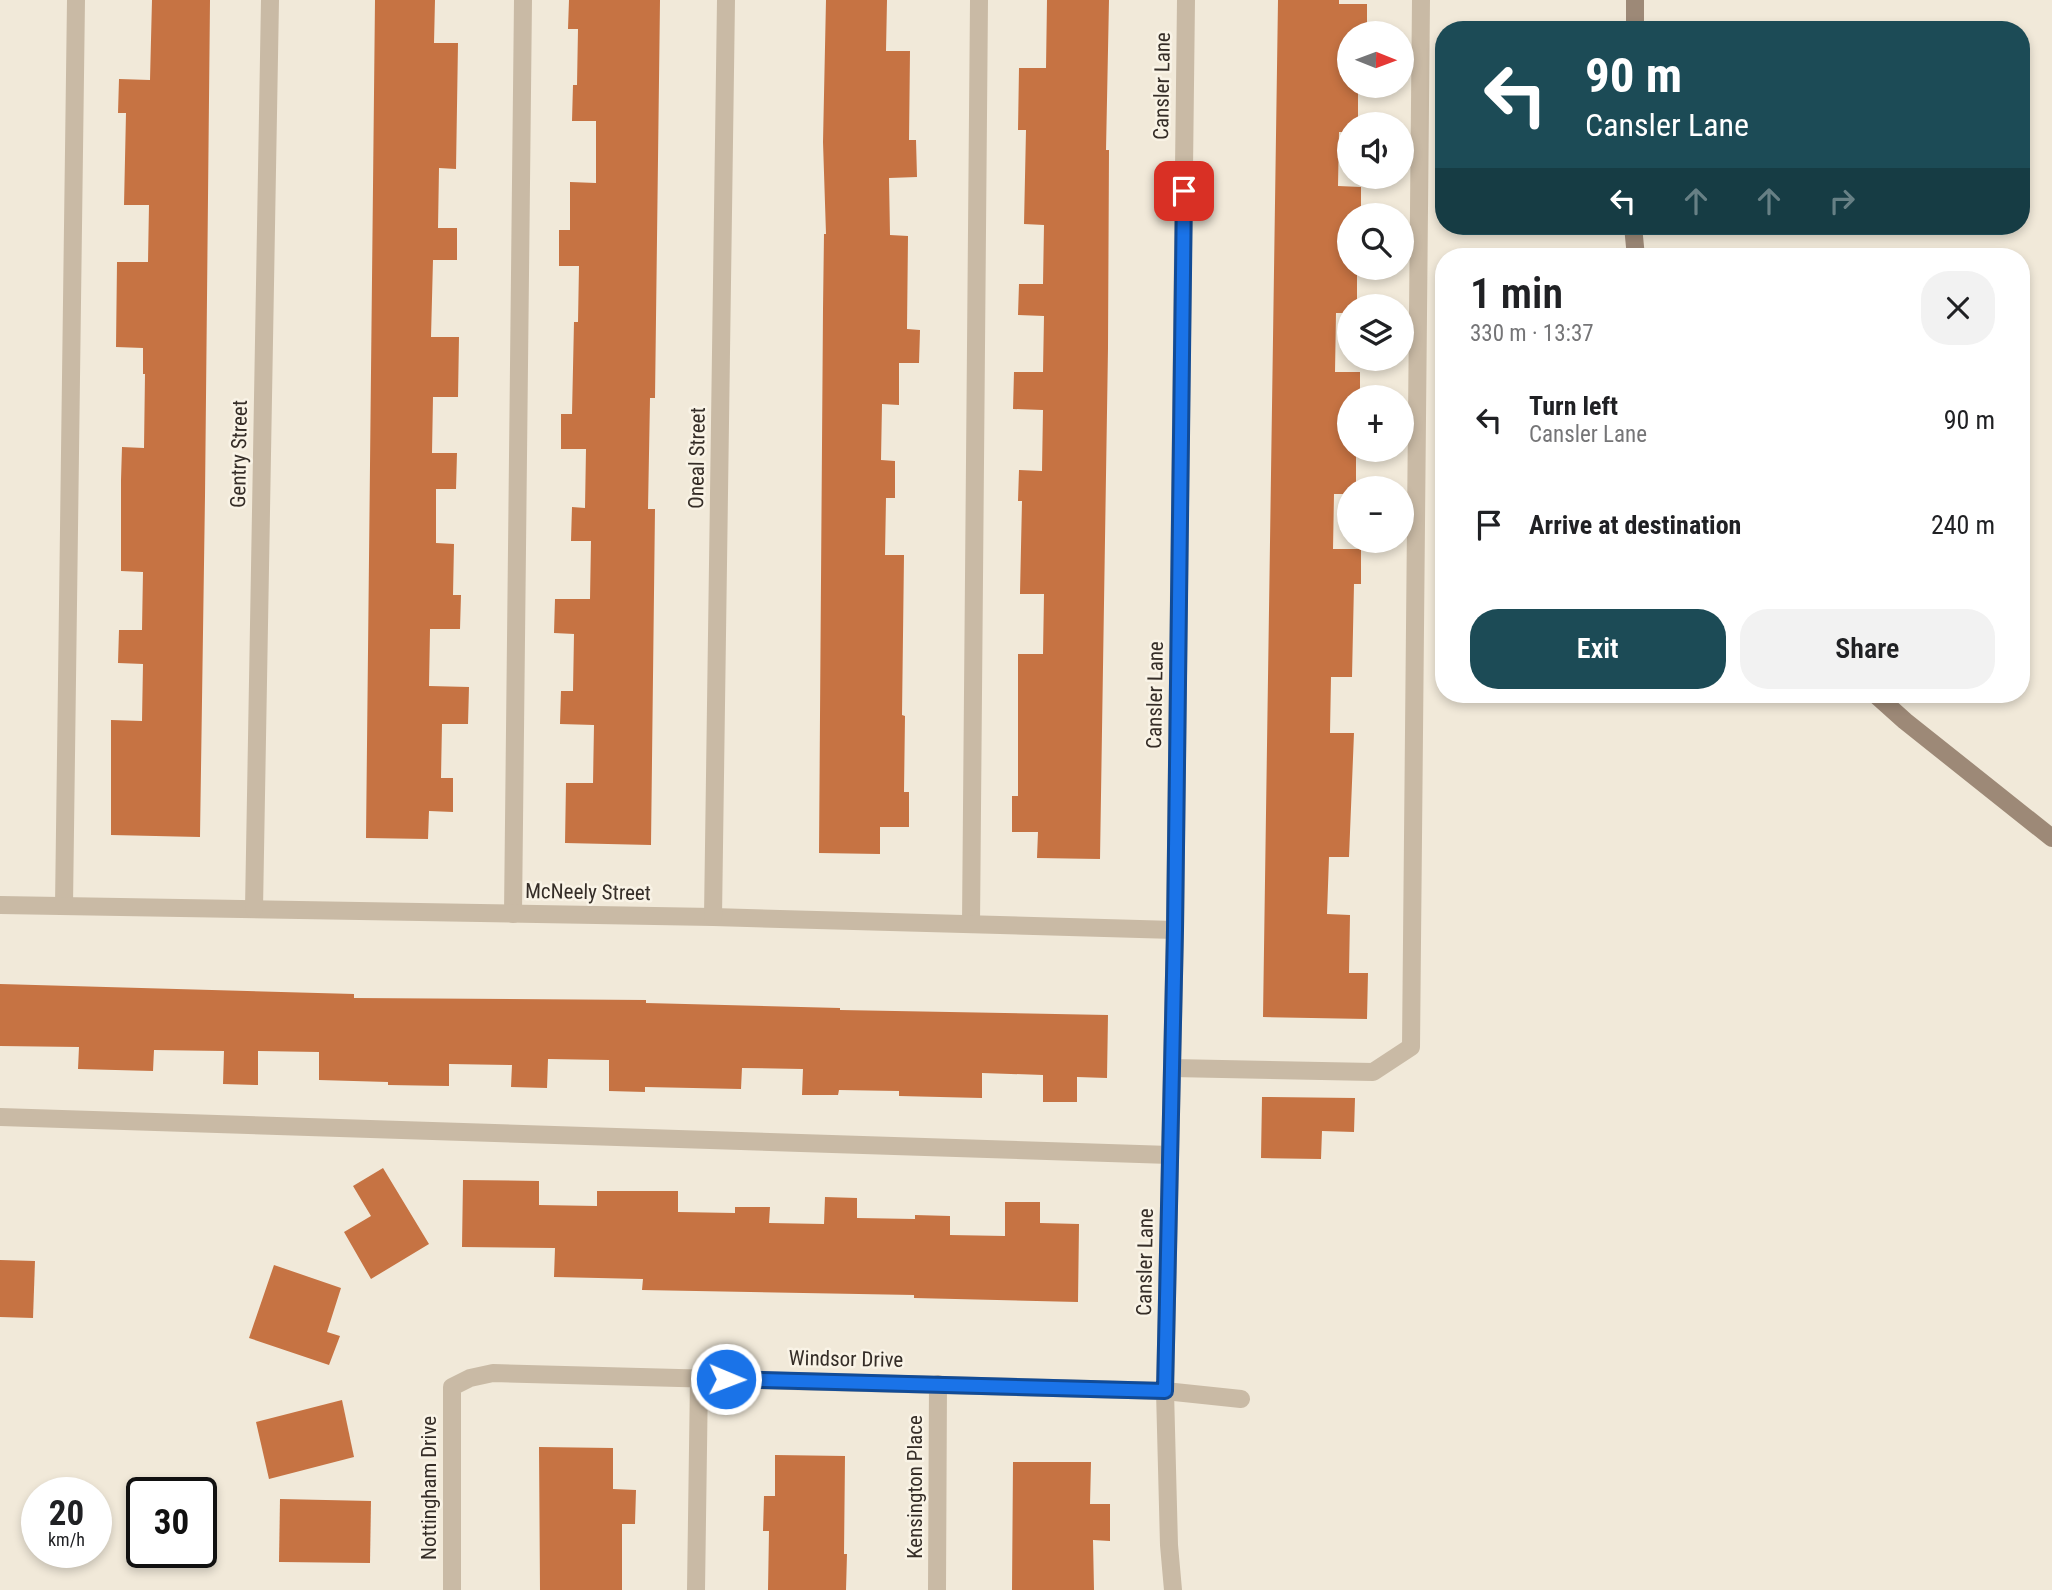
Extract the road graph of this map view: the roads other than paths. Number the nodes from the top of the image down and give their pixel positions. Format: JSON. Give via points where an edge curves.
{"nodes":[{"id":1,"x":76,"y":0,"type":"edge"},
{"id":2,"x":270,"y":0,"type":"edge"},
{"id":3,"x":523,"y":0,"type":"edge"},
{"id":4,"x":726,"y":0,"type":"edge"},
{"id":5,"x":979,"y":0,"type":"edge"},
{"id":6,"x":1186,"y":0,"type":"edge"},
{"id":7,"x":1422,"y":0,"type":"edge"},
{"id":8,"x":1635,"y":0,"type":"edge"},
{"id":9,"x":1635,"y":21,"type":"edge"},
{"id":10,"x":1885,"y":703,"type":"edge"},
{"id":11,"x":2052,"y":838,"type":"edge"},
{"id":12,"x":0,"y":905,"type":"edge"},
{"id":13,"x":64,"y":906,"type":"junction"},
{"id":14,"x":254,"y":909,"type":"junction"},
{"id":15,"x":513,"y":914,"type":"junction"},
{"id":16,"x":713,"y":917,"type":"junction"},
{"id":17,"x":971,"y":924,"type":"junction"},
{"id":18,"x":1175,"y":930,"type":"junction"},
{"id":19,"x":1172,"y":1068,"type":"junction"},
{"id":20,"x":0,"y":1117,"type":"edge"},
{"id":21,"x":1170,"y":1155,"type":"junction"},
{"id":22,"x":699,"y":1378,"type":"junction"},
{"id":23,"x":938,"y":1384,"type":"junction"},
{"id":24,"x":452,"y":1387,"type":"joint"},
{"id":25,"x":1165,"y":1391,"type":"junction"},
{"id":26,"x":1241,"y":1399,"type":"dead end"},
{"id":27,"x":452,"y":1590,"type":"edge"},
{"id":28,"x":696,"y":1590,"type":"edge"},
{"id":29,"x":937,"y":1590,"type":"edge"},
{"id":30,"x":1173,"y":1590,"type":"edge"}],
"edges":[{"from":1,"to":13,"type":"street"},
{"from":2,"to":14,"type":"street","name":"Gentry Street"},
{"from":3,"to":15,"type":"street"},
{"from":4,"to":16,"type":"street","name":"Oneal Street"},
{"from":5,"to":17,"type":"street"},
{"from":6,"to":18,"type":"street","name":"Cansler Lane"},
{"from":7,"to":19,"type":"street","via":[[1410,1047],[1373,1072]]},
{"from":8,"to":9,"type":"main road"},
{"from":10,"to":11,"type":"main road"},
{"from":12,"to":13,"type":"street","name":"McNeely Street"},
{"from":13,"to":14,"type":"street","name":"McNeely Street"},
{"from":14,"to":15,"type":"street","name":"McNeely Street"},
{"from":15,"to":16,"type":"street","name":"McNeely Street"},
{"from":16,"to":17,"type":"street","name":"McNeely Street"},
{"from":17,"to":18,"type":"street","name":"McNeely Street"},
{"from":18,"to":19,"type":"street","name":"Cansler Lane"},
{"from":19,"to":21,"type":"street","name":"Cansler Lane"},
{"from":20,"to":21,"type":"street"},
{"from":21,"to":25,"type":"street","name":"Cansler Lane"},
{"from":22,"to":23,"type":"street","name":"Windsor Drive"},
{"from":22,"to":24,"type":"street","name":"Windsor Drive","via":[[493,1373]]},
{"from":22,"to":28,"type":"street"},
{"from":23,"to":25,"type":"street","name":"Windsor Drive"},
{"from":23,"to":29,"type":"street","name":"Kensington Place"},
{"from":24,"to":27,"type":"street","name":"Nottingham Drive"},
{"from":25,"to":26,"type":"street","name":"Windsor Drive"},
{"from":25,"to":30,"type":"street","name":"Cansler Lane"}]}
